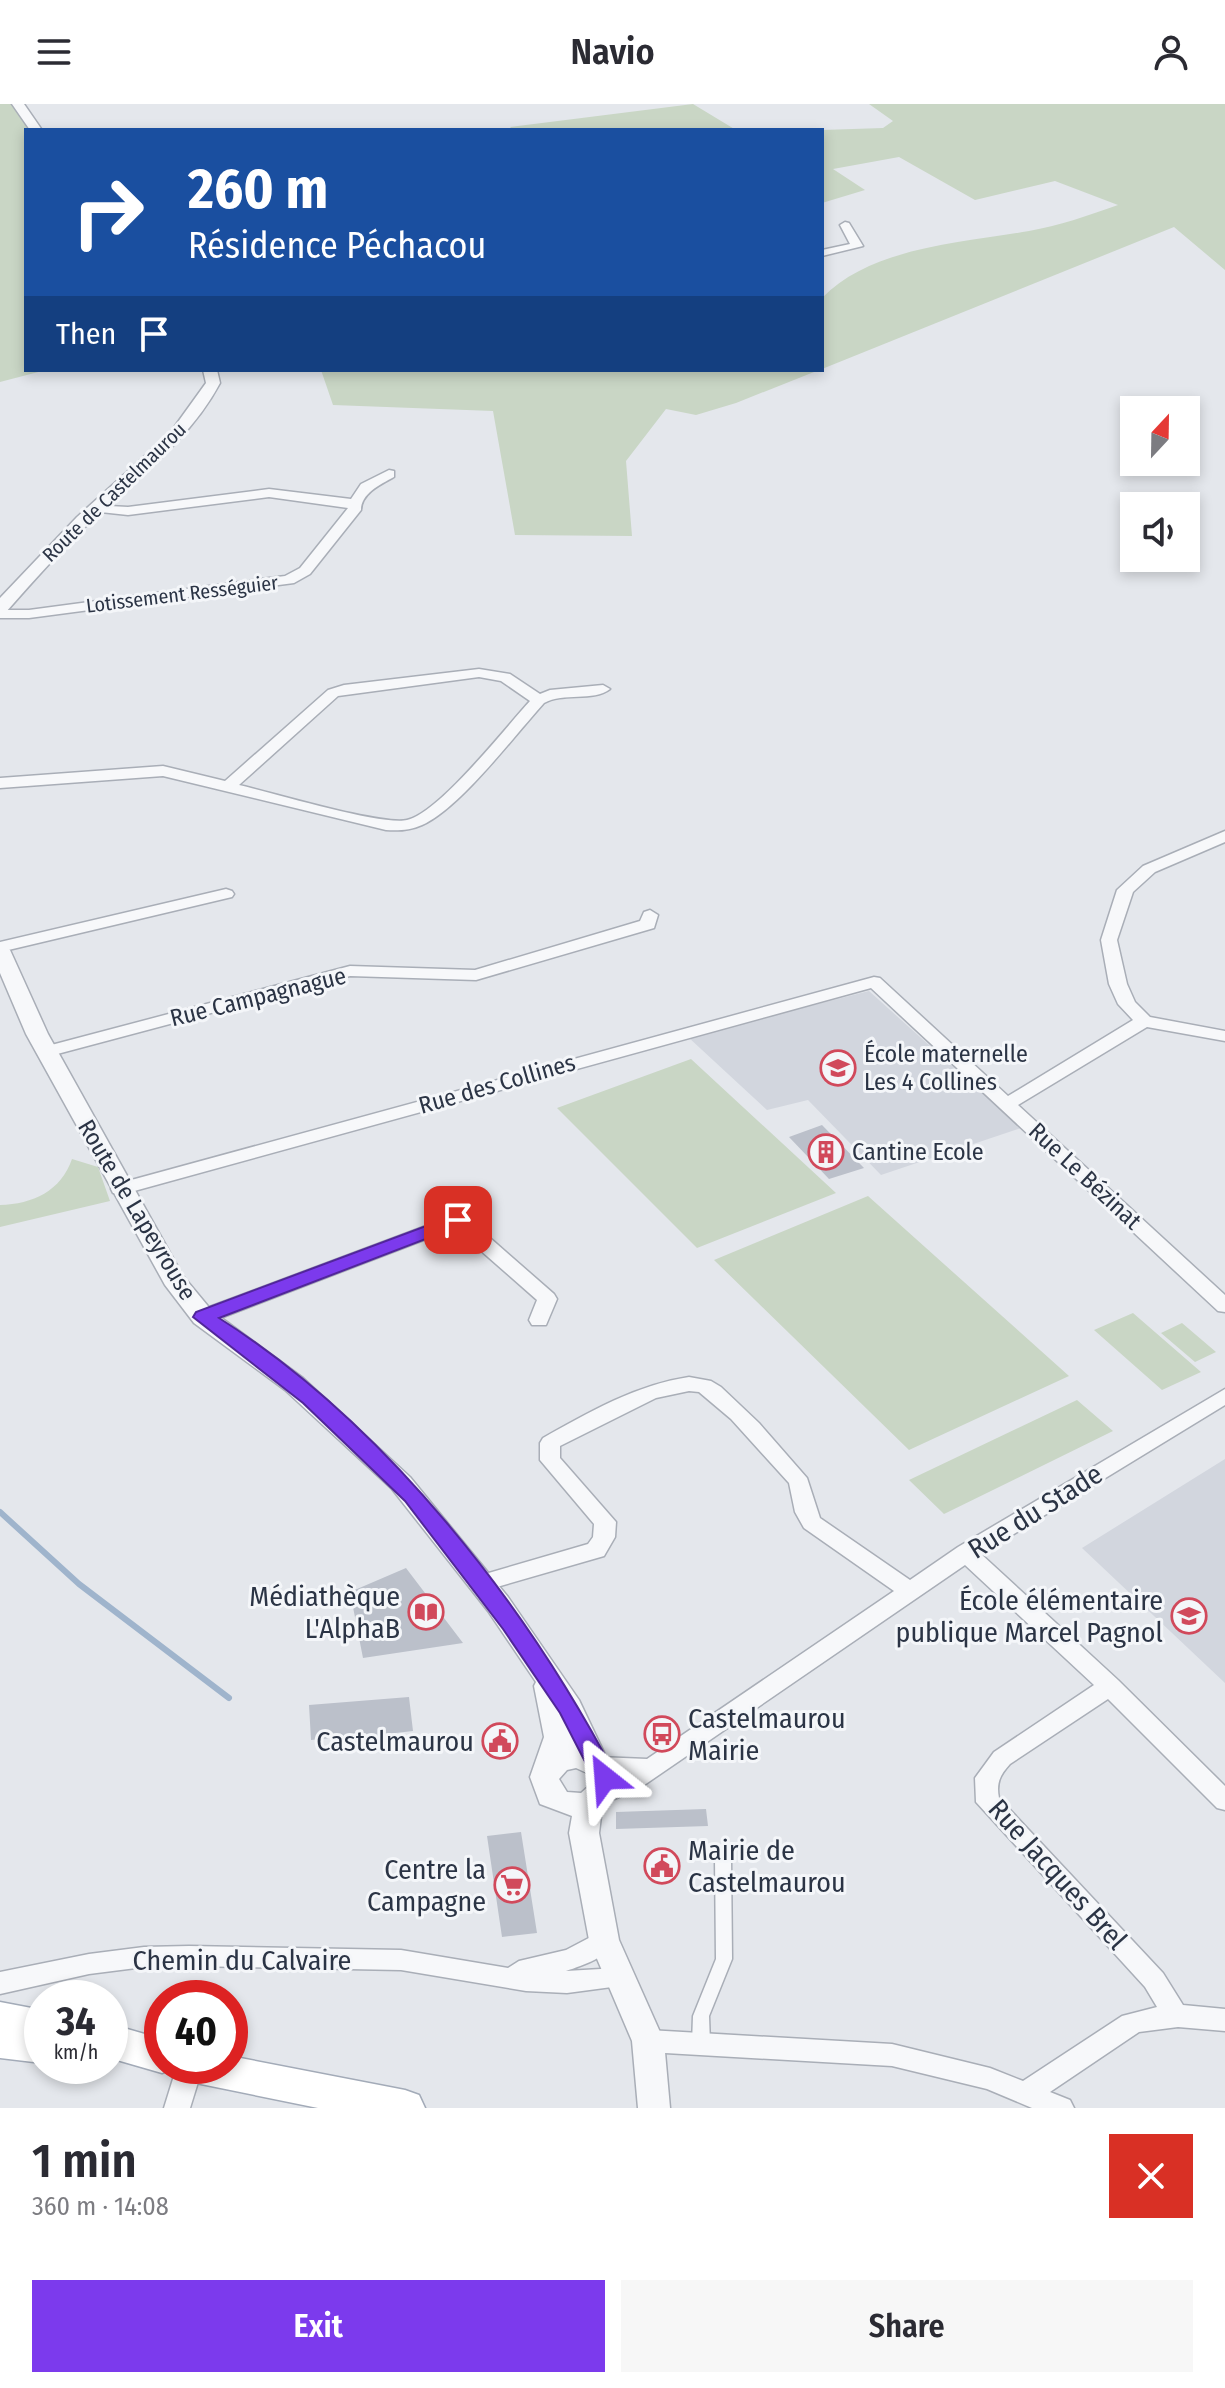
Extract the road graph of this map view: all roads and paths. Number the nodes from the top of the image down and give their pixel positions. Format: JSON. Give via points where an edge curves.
{"nodes":[{"id":1,"x":18,"y":104,"type":"edge"},
{"id":2,"x":35,"y":128,"type":"edge"},
{"id":3,"x":845,"y":225,"type":"dead end"},
{"id":4,"x":824,"y":253,"type":"edge"},
{"id":5,"x":210,"y":372,"type":"edge"},
{"id":6,"x":389,"y":474,"type":"dead end"},
{"id":7,"x":354,"y":504,"type":"junction"},
{"id":8,"x":96,"y":508,"type":"junction"},
{"id":9,"x":0,"y":611,"type":"edge"},
{"id":10,"x":603,"y":689,"type":"dead end"},
{"id":11,"x":539,"y":700,"type":"junction"},
{"id":12,"x":0,"y":783,"type":"edge"},
{"id":13,"x":229,"y":786,"type":"junction"},
{"id":14,"x":1225,"y":836,"type":"edge"},
{"id":15,"x":226,"y":894,"type":"dead end"},
{"id":16,"x":650,"y":915,"type":"dead end"},
{"id":17,"x":0,"y":948,"type":"edge"},
{"id":18,"x":874,"y":982,"type":"joint"},
{"id":19,"x":1144,"y":1021,"type":"junction"},
{"id":20,"x":1225,"y":1036,"type":"edge"},
{"id":21,"x":46,"y":1052,"type":"junction"},
{"id":22,"x":1000,"y":1098,"type":"junction"},
{"id":23,"x":120,"y":1189,"type":"junction"},
{"id":24,"x":1225,"y":1306,"type":"edge"},
{"id":25,"x":203,"y":1317,"type":"junction"},
{"id":26,"x":539,"y":1320,"type":"dead end"},
{"id":27,"x":1225,"y":1396,"type":"edge"},
{"id":28,"x":966,"y":1553,"type":"junction"},
{"id":29,"x":483,"y":1583,"type":"junction"},
{"id":30,"x":909,"y":1591,"type":"junction"},
{"id":31,"x":547,"y":1681,"type":"junction"},
{"id":32,"x":1110,"y":1686,"type":"junction"},
{"id":33,"x":597,"y":1765,"type":"junction"},
{"id":34,"x":550,"y":1767,"type":"junction"},
{"id":35,"x":649,"y":1768,"type":"junction"},
{"id":36,"x":594,"y":1799,"type":"junction"},
{"id":37,"x":557,"y":1801,"type":"junction"},
{"id":38,"x":1225,"y":1801,"type":"edge"},
{"id":39,"x":584,"y":1833,"type":"junction"},
{"id":40,"x":723,"y":1859,"type":"dead end"},
{"id":41,"x":604,"y":1940,"type":"junction"},
{"id":42,"x":485,"y":1974,"type":"junction"},
{"id":43,"x":618,"y":1978,"type":"junction"},
{"id":44,"x":0,"y":1983,"type":"edge"},
{"id":45,"x":1175,"y":2014,"type":"junction"},
{"id":46,"x":0,"y":2019,"type":"edge"},
{"id":47,"x":1225,"y":2020,"type":"edge"},
{"id":48,"x":24,"y":2024,"type":"edge"},
{"id":49,"x":0,"y":2041,"type":"edge"},
{"id":50,"x":648,"y":2041,"type":"junction"},
{"id":51,"x":24,"y":2044,"type":"edge"},
{"id":52,"x":701,"y":2044,"type":"junction"},
{"id":53,"x":248,"y":2077,"type":"edge"},
{"id":54,"x":186,"y":2084,"type":"edge"},
{"id":55,"x":1025,"y":2094,"type":"junction"},
{"id":56,"x":177,"y":2108,"type":"edge"},
{"id":57,"x":405,"y":2108,"type":"edge"},
{"id":58,"x":654,"y":2108,"type":"edge"},
{"id":59,"x":1061,"y":2108,"type":"edge"}],
"edges":[{"from":1,"to":2,"type":"street"},
{"from":3,"to":4,"type":"street","via":[[857,246]]},
{"from":5,"to":8,"type":"street","name":"Route de Castelmaurou","via":[[213,383],[188,421]]},
{"from":6,"to":7,"type":"street","name":"Lotissement Rességuier","via":[[366,487]]},
{"from":7,"to":8,"type":"street","via":[[269,493],[128,511]]},
{"from":7,"to":9,"type":"street","name":"Lotissement Rességuier","via":[[355,511],[305,571],[289,580],[29,614]]},
{"from":8,"to":9,"type":"street","name":"Route de Castelmaurou"},
{"from":10,"to":11,"type":"street","via":[[550,694]]},
{"from":11,"to":13,"type":"street","via":[[505,677],[479,673],[344,689],[333,693]]},
{"from":11,"to":13,"type":"street","via":[[434,809],[408,825],[386,825]]},
{"from":12,"to":13,"type":"street","via":[[163,771]]},
{"from":14,"to":19,"type":"street","via":[[1149,869],[1125,890],[1109,940],[1118,984],[1127,1004]]},
{"from":15,"to":17,"type":"street"},
{"from":16,"to":21,"type":"street","name":"Rue Campagnague","via":[[648,924],[476,975],[350,971]]},
{"from":17,"to":21,"type":"street","name":"Route de Lapeyrouse"},
{"from":18,"to":22,"type":"street","name":"Rue Le Bézinat"},
{"from":18,"to":23,"type":"street","name":"Rue des Collines"},
{"from":19,"to":20,"type":"street"},
{"from":19,"to":22,"type":"street"},
{"from":21,"to":23,"type":"street","name":"Route de Lapeyrouse"},
{"from":22,"to":24,"type":"street","name":"Rue Le Bézinat"},
{"from":23,"to":25,"type":"street","name":"Route de Lapeyrouse","via":[[173,1280]]},
{"from":25,"to":26,"type":"street","via":[[458,1220],[547,1299]]},
{"from":25,"to":29,"type":"street","name":"Route de Lapeyrouse","via":[[294,1384],[401,1483]]},
{"from":27,"to":28,"type":"street","name":"Rue du Stade"},
{"from":28,"to":30,"type":"street","name":"Rue du Stade"},
{"from":28,"to":32,"type":"street"},
{"from":29,"to":30,"type":"street","via":[[596,1550],[605,1522],[550,1460],[550,1443],[580,1425],[683,1383],[704,1386],[724,1401],[800,1482],[803,1513],[812,1523]]},
{"from":29,"to":31,"type":"street","name":"Route de Lapeyrouse"},
{"from":30,"to":35,"type":"street","name":"Rue du Stade"},
{"from":31,"to":33,"type":"street","name":"Route de Lapeyrouse","via":[[569,1708]]},
{"from":31,"to":34,"type":"street","name":"Route de Lapeyrouse","via":[[558,1737]]},
{"from":32,"to":38,"type":"street"},
{"from":32,"to":45,"type":"street","name":"Rue Jacques Brel","via":[[1002,1758],[988,1772],[984,1788],[988,1802],[1154,1980]]},
{"from":33,"to":34,"type":"street","via":[[567,1758]]},
{"from":33,"to":35,"type":"street"},
{"from":33,"to":36,"type":"street","via":[[605,1784]]},
{"from":34,"to":37,"type":"street","via":[[544,1784]]},
{"from":35,"to":36,"type":"street","name":"Rue du Stade"},
{"from":36,"to":37,"type":"street","via":[[573,1805]]},
{"from":36,"to":39,"type":"street"},
{"from":37,"to":39,"type":"street"},
{"from":39,"to":41,"type":"street"},
{"from":40,"to":52,"type":"street","via":[[724,1959],[701,2016]]},
{"from":41,"to":42,"type":"street","name":"Chemin du Calvaire","via":[[540,1970]]},
{"from":41,"to":43,"type":"street"},
{"from":42,"to":43,"type":"street","name":"Chemin du Calvaire","via":[[567,1982]]},
{"from":42,"to":44,"type":"street","name":"Chemin du Calvaire","via":[[401,1960],[144,1957]]},
{"from":43,"to":50,"type":"street"},
{"from":45,"to":47,"type":"street"},
{"from":45,"to":55,"type":"street","via":[[1131,2024]]},
{"from":46,"to":48,"type":"main road"},
{"from":49,"to":51,"type":"main road"},
{"from":50,"to":52,"type":"street"},
{"from":50,"to":58,"type":"street"},
{"from":52,"to":55,"type":"street","via":[[892,2055],[990,2079]]},
{"from":53,"to":57,"type":"main road"},
{"from":54,"to":56,"type":"street"},
{"from":55,"to":59,"type":"street"}]}
